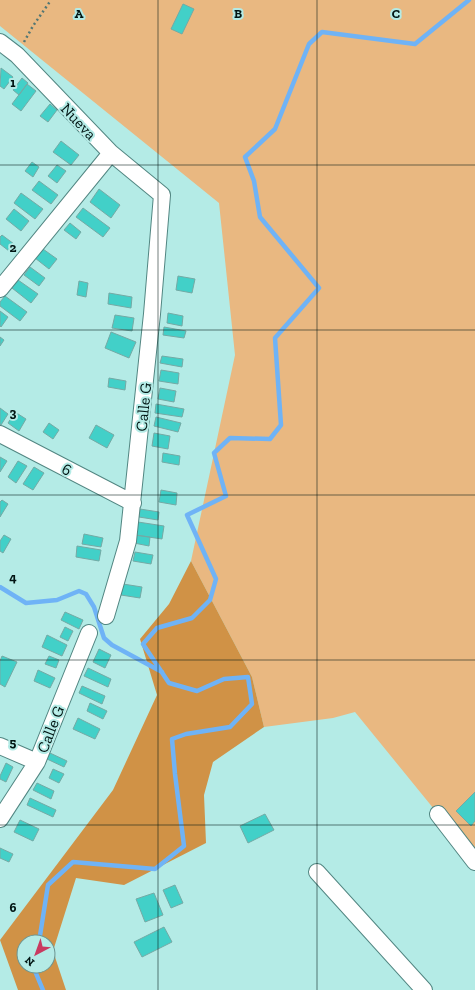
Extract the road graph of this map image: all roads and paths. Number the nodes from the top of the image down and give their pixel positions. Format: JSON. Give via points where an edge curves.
{"nodes":[{"id":1,"x":51,"y":0,"type":"edge"},
{"id":2,"x":0,"y":42,"type":"edge"},
{"id":3,"x":17,"y":55,"type":"junction"},
{"id":4,"x":111,"y":153,"type":"junction"},
{"id":5,"x":162,"y":195,"type":"joint"},
{"id":6,"x":0,"y":289,"type":"edge"},
{"id":7,"x":0,"y":434,"type":"edge"},
{"id":8,"x":133,"y":504,"type":"junction"},
{"id":9,"x":106,"y":616,"type":"dead end"},
{"id":10,"x":89,"y":633,"type":"dead end"},
{"id":11,"x":0,"y":746,"type":"edge"},
{"id":12,"x":37,"y":762,"type":"junction"},
{"id":13,"x":438,"y":814,"type":"dead end"},
{"id":14,"x":0,"y":819,"type":"edge"},
{"id":15,"x":475,"y":862,"type":"edge"},
{"id":16,"x":317,"y":872,"type":"dead end"},
{"id":17,"x":424,"y":990,"type":"edge"}],
"edges":[{"from":1,"to":3,"type":"path"},
{"from":2,"to":3,"type":"street","name":"Nueva"},
{"from":3,"to":4,"type":"street","name":"Nueva"},
{"from":4,"to":5,"type":"street","name":"Nueva"},
{"from":4,"to":6,"type":"street"},
{"from":5,"to":8,"type":"street","name":"Calle G"},
{"from":7,"to":8,"type":"street","name":"6"},
{"from":8,"to":9,"type":"street","name":"Calle G","via":[[128,541]]},
{"from":10,"to":12,"type":"street","name":"Calle G"},
{"from":11,"to":12,"type":"street"},
{"from":12,"to":14,"type":"street","name":"Calle G"},
{"from":13,"to":15,"type":"street"},
{"from":16,"to":17,"type":"street"}]}
